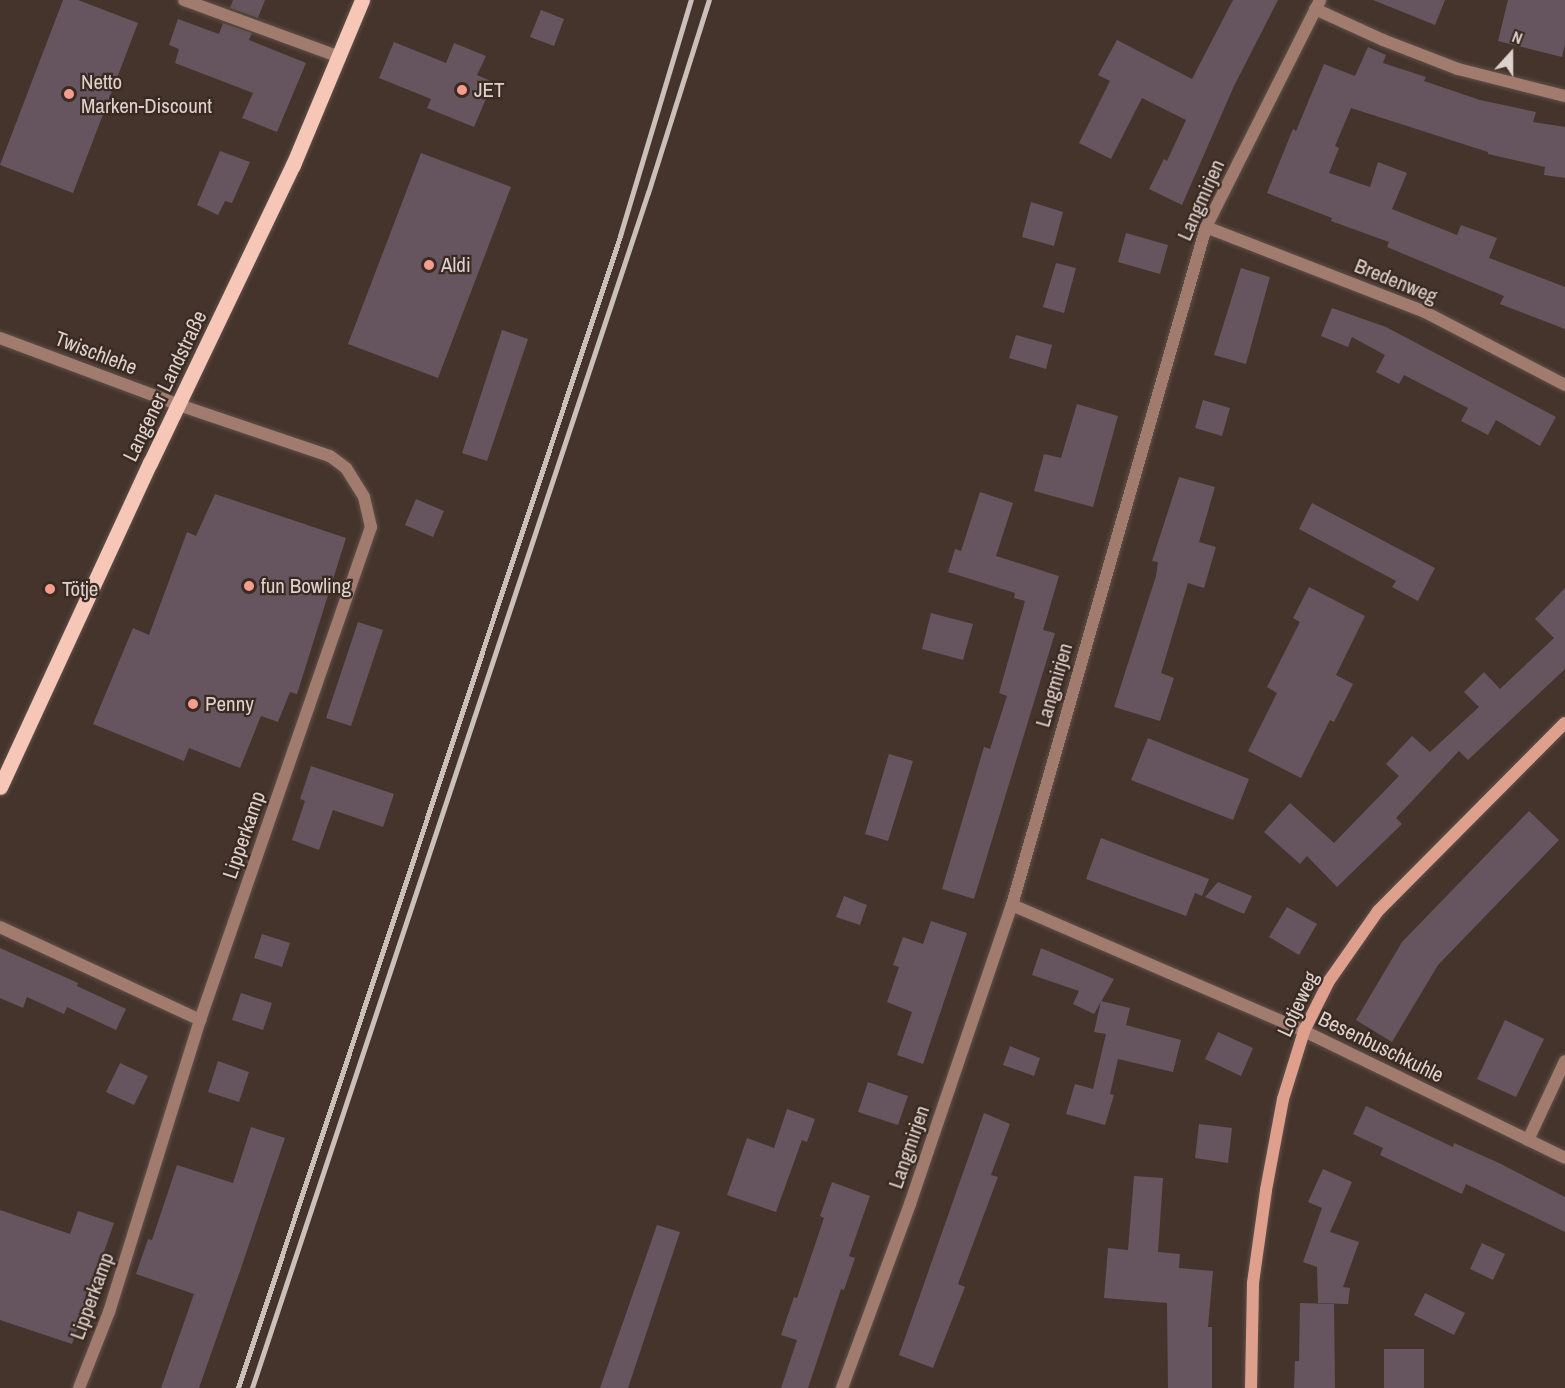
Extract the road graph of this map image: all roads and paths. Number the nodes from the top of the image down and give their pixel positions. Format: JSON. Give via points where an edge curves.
{"nodes":[{"id":1,"x":184,"y":0,"type":"edge"},
{"id":2,"x":362,"y":0,"type":"edge"},
{"id":3,"x":1318,"y":5,"type":"edge"},
{"id":4,"x":340,"y":57,"type":"junction"},
{"id":5,"x":1565,"y":96,"type":"edge"},
{"id":6,"x":1206,"y":227,"type":"junction"},
{"id":7,"x":0,"y":338,"type":"edge"},
{"id":8,"x":1565,"y":385,"type":"edge"},
{"id":9,"x":178,"y":405,"type":"junction"},
{"id":10,"x":1565,"y":723,"type":"edge"},
{"id":11,"x":0,"y":788,"type":"edge"},
{"id":12,"x":1012,"y":905,"type":"junction"},
{"id":13,"x":0,"y":927,"type":"edge"},
{"id":14,"x":200,"y":1020,"type":"junction"},
{"id":15,"x":1304,"y":1032,"type":"junction"},
{"id":16,"x":1565,"y":1061,"type":"edge"},
{"id":17,"x":1528,"y":1140,"type":"junction"},
{"id":18,"x":1565,"y":1158,"type":"edge"},
{"id":19,"x":79,"y":1388,"type":"edge"},
{"id":20,"x":842,"y":1388,"type":"edge"},
{"id":21,"x":1251,"y":1388,"type":"edge"}],
"edges":[{"from":1,"to":4,"type":"street"},
{"from":2,"to":4,"type":"main road","name":"Langener Landstraße"},
{"from":3,"to":5,"type":"street","via":[[1383,40],[1458,69]]},
{"from":3,"to":6,"type":"street","name":"Langmirjen"},
{"from":4,"to":9,"type":"main road","name":"Langener Landstraße","via":[[239,282]]},
{"from":6,"to":8,"type":"street","name":"Bredenweg","via":[[1425,312]]},
{"from":6,"to":12,"type":"street","name":"Langmirjen"},
{"from":7,"to":9,"type":"street","name":"Twischlehe"},
{"from":9,"to":11,"type":"main road","name":"Langener Landstraße"},
{"from":9,"to":14,"type":"street","name":"Lipperkamp","via":[[330,456],[346,468],[364,497],[371,527]]},
{"from":10,"to":15,"type":"street","name":"Lotjeweg","via":[[1378,912],[1329,981]]},
{"from":12,"to":15,"type":"street","name":"Besenbuschkuhle"},
{"from":12,"to":20,"type":"street","name":"Langmirjen","via":[[910,1204]]},
{"from":13,"to":14,"type":"street"},
{"from":14,"to":19,"type":"street","name":"Lipperkamp","via":[[115,1296]]},
{"from":15,"to":17,"type":"street","name":"Besenbuschkuhle"},
{"from":15,"to":21,"type":"street","name":"Lotjeweg","via":[[1283,1099],[1266,1190],[1253,1283]]},
{"from":16,"to":17,"type":"street"},
{"from":17,"to":18,"type":"street","name":"Besenbuschkuhle"}]}
